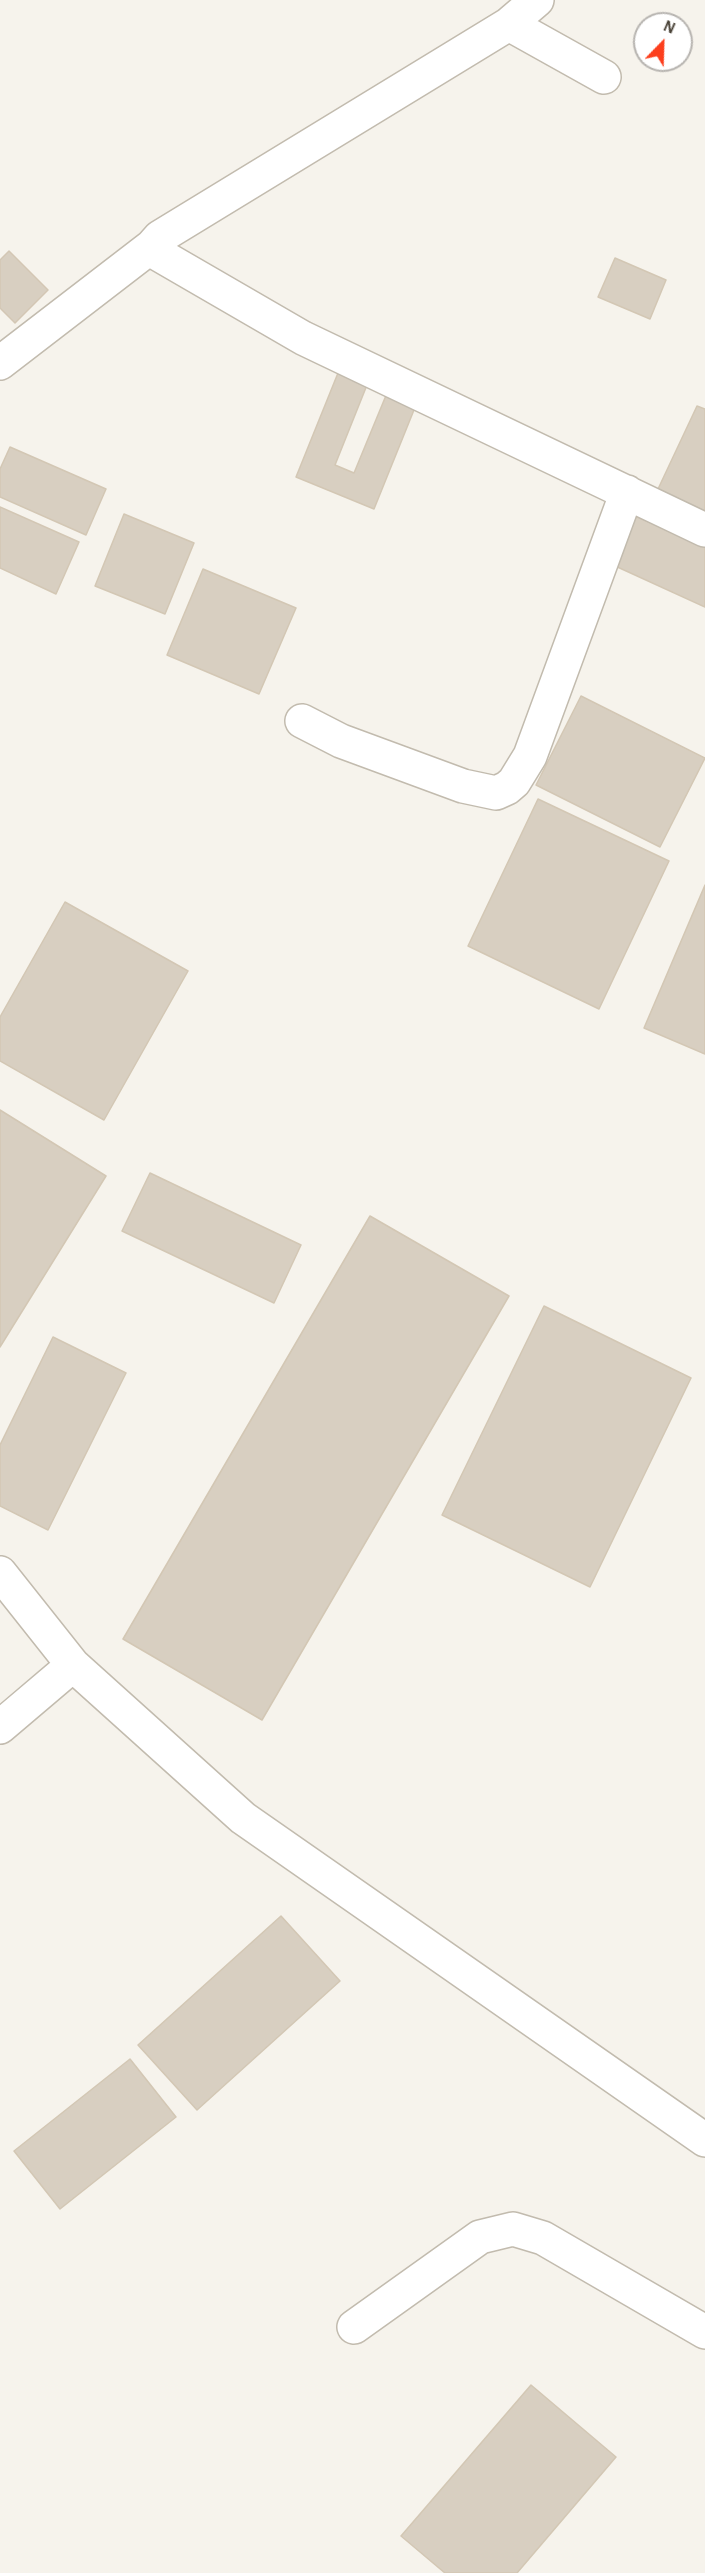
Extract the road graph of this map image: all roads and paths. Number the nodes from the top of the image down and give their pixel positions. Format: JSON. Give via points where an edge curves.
{"nodes":[{"id":1,"x":537,"y":0,"type":"edge"},
{"id":2,"x":509,"y":24,"type":"junction"},
{"id":3,"x":604,"y":77,"type":"dead end"},
{"id":4,"x":152,"y":246,"type":"junction"},
{"id":5,"x":0,"y":363,"type":"edge"},
{"id":6,"x":627,"y":492,"type":"junction"},
{"id":7,"x":705,"y":530,"type":"edge"},
{"id":8,"x":302,"y":721,"type":"dead end"},
{"id":9,"x":0,"y":1573,"type":"edge"},
{"id":10,"x":73,"y":1665,"type":"junction"},
{"id":11,"x":0,"y":1727,"type":"edge"},
{"id":12,"x":705,"y":2140,"type":"edge"},
{"id":13,"x":354,"y":2327,"type":"dead end"},
{"id":14,"x":705,"y":2332,"type":"edge"}],
"edges":[{"from":1,"to":2,"type":"street"},
{"from":2,"to":3,"type":"street"},
{"from":2,"to":4,"type":"street","via":[[160,237]]},
{"from":4,"to":5,"type":"street"},
{"from":4,"to":6,"type":"street","via":[[158,254],[303,338]]},
{"from":6,"to":7,"type":"street"},
{"from":6,"to":8,"type":"street","via":[[530,756],[507,788],[496,793],[464,786],[341,741]]},
{"from":9,"to":10,"type":"street"},
{"from":10,"to":11,"type":"street"},
{"from":10,"to":12,"type":"street","via":[[243,1818]]},
{"from":13,"to":14,"type":"street","via":[[480,2237],[513,2229],[543,2238]]}]}
